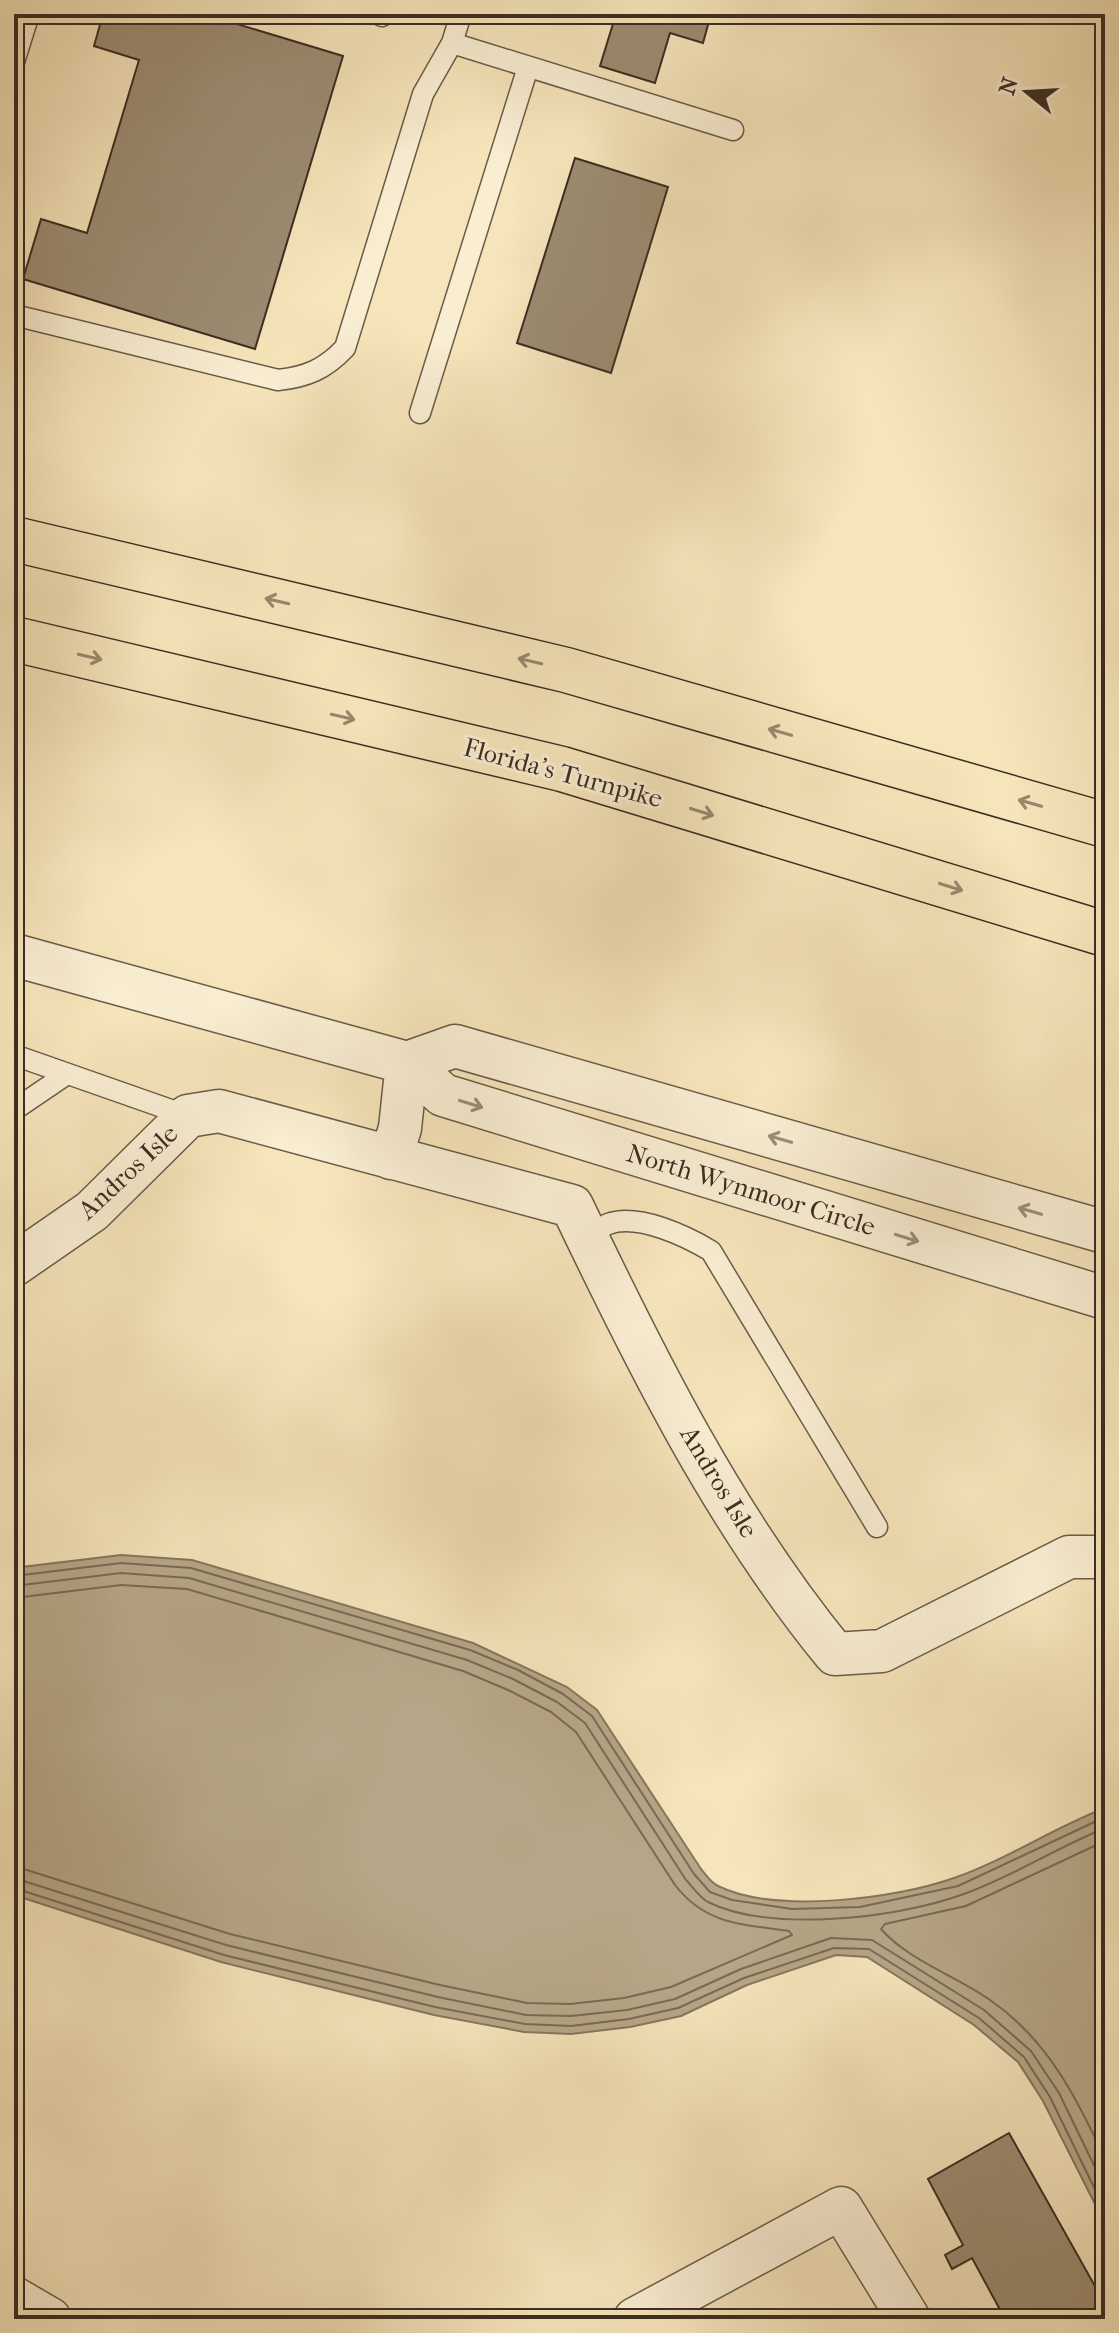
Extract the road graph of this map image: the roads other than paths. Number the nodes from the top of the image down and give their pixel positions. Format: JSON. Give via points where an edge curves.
{"nodes":[{"id":1,"x":29,"y":14,"type":"edge"},
{"id":2,"x":461,"y":14,"type":"edge"},
{"id":3,"x":452,"y":43,"type":"junction"},
{"id":4,"x":14,"y":62,"type":"edge"},
{"id":5,"x":528,"y":67,"type":"junction"},
{"id":6,"x":733,"y":130,"type":"dead end"},
{"id":7,"x":14,"y":315,"type":"edge"},
{"id":8,"x":420,"y":413,"type":"dead end"},
{"id":9,"x":14,"y":539,"type":"edge"},
{"id":10,"x":14,"y":639,"type":"edge"},
{"id":11,"x":1105,"y":825,"type":"edge"},
{"id":12,"x":1105,"y":934,"type":"edge"},
{"id":13,"x":14,"y":955,"type":"edge"},
{"id":14,"x":14,"y":1055,"type":"edge"},
{"id":15,"x":407,"y":1063,"type":"junction"},
{"id":16,"x":67,"y":1074,"type":"junction"},
{"id":17,"x":14,"y":1110,"type":"edge"},
{"id":18,"x":188,"y":1116,"type":"junction"},
{"id":19,"x":391,"y":1158,"type":"junction"},
{"id":20,"x":1105,"y":1232,"type":"edge"},
{"id":21,"x":587,"y":1239,"type":"junction"},
{"id":22,"x":14,"y":1265,"type":"edge"},
{"id":23,"x":1105,"y":1298,"type":"edge"},
{"id":24,"x":877,"y":1527,"type":"dead end"},
{"id":25,"x":1105,"y":1557,"type":"edge"},
{"id":26,"x":14,"y":2298,"type":"edge"},
{"id":27,"x":50,"y":2319,"type":"edge"},
{"id":28,"x":635,"y":2319,"type":"edge"},
{"id":29,"x":909,"y":2319,"type":"edge"}],
"edges":[{"from":1,"to":4,"type":"lane"},
{"from":2,"to":3,"type":"lane"},
{"from":3,"to":5,"type":"lane"},
{"from":3,"to":7,"type":"lane","via":[[423,94],[345,348],[328,366],[311,375],[278,380]]},
{"from":5,"to":6,"type":"lane"},
{"from":5,"to":8,"type":"lane"},
{"from":11,"to":9,"type":"highway","one_way":true,"via":[[566,670]]},
{"from":10,"to":12,"type":"highway","name":"Florida's Turnpike","one_way":true,"via":[[562,769]]},
{"from":13,"to":15,"type":"street","name":"North Wynmoor Circle"},
{"from":14,"to":16,"type":"lane"},
{"from":15,"to":19,"type":"street"},
{"from":20,"to":15,"type":"street","one_way":true,"via":[[455,1046]]},
{"from":15,"to":23,"type":"street","name":"North Wynmoor Circle","one_way":true,"via":[[443,1095]]},
{"from":16,"to":17,"type":"lane"},
{"from":16,"to":18,"type":"lane"},
{"from":18,"to":19,"type":"street","name":"Andros Isle","via":[[219,1111]]},
{"from":18,"to":22,"type":"street","name":"Andros Isle","via":[[92,1211]]},
{"from":19,"to":21,"type":"street","name":"Andros Isle","via":[[572,1206]]},
{"from":21,"to":24,"type":"lane","via":[[609,1223],[634,1224],[664,1228],[711,1251]]},
{"from":21,"to":25,"type":"street","name":"Andros Isle","via":[[660,1385],[788,1597],[835,1654],[882,1651],[1069,1557]]},
{"from":26,"to":27,"type":"street"},
{"from":28,"to":29,"type":"street","via":[[841,2208]]}]}
